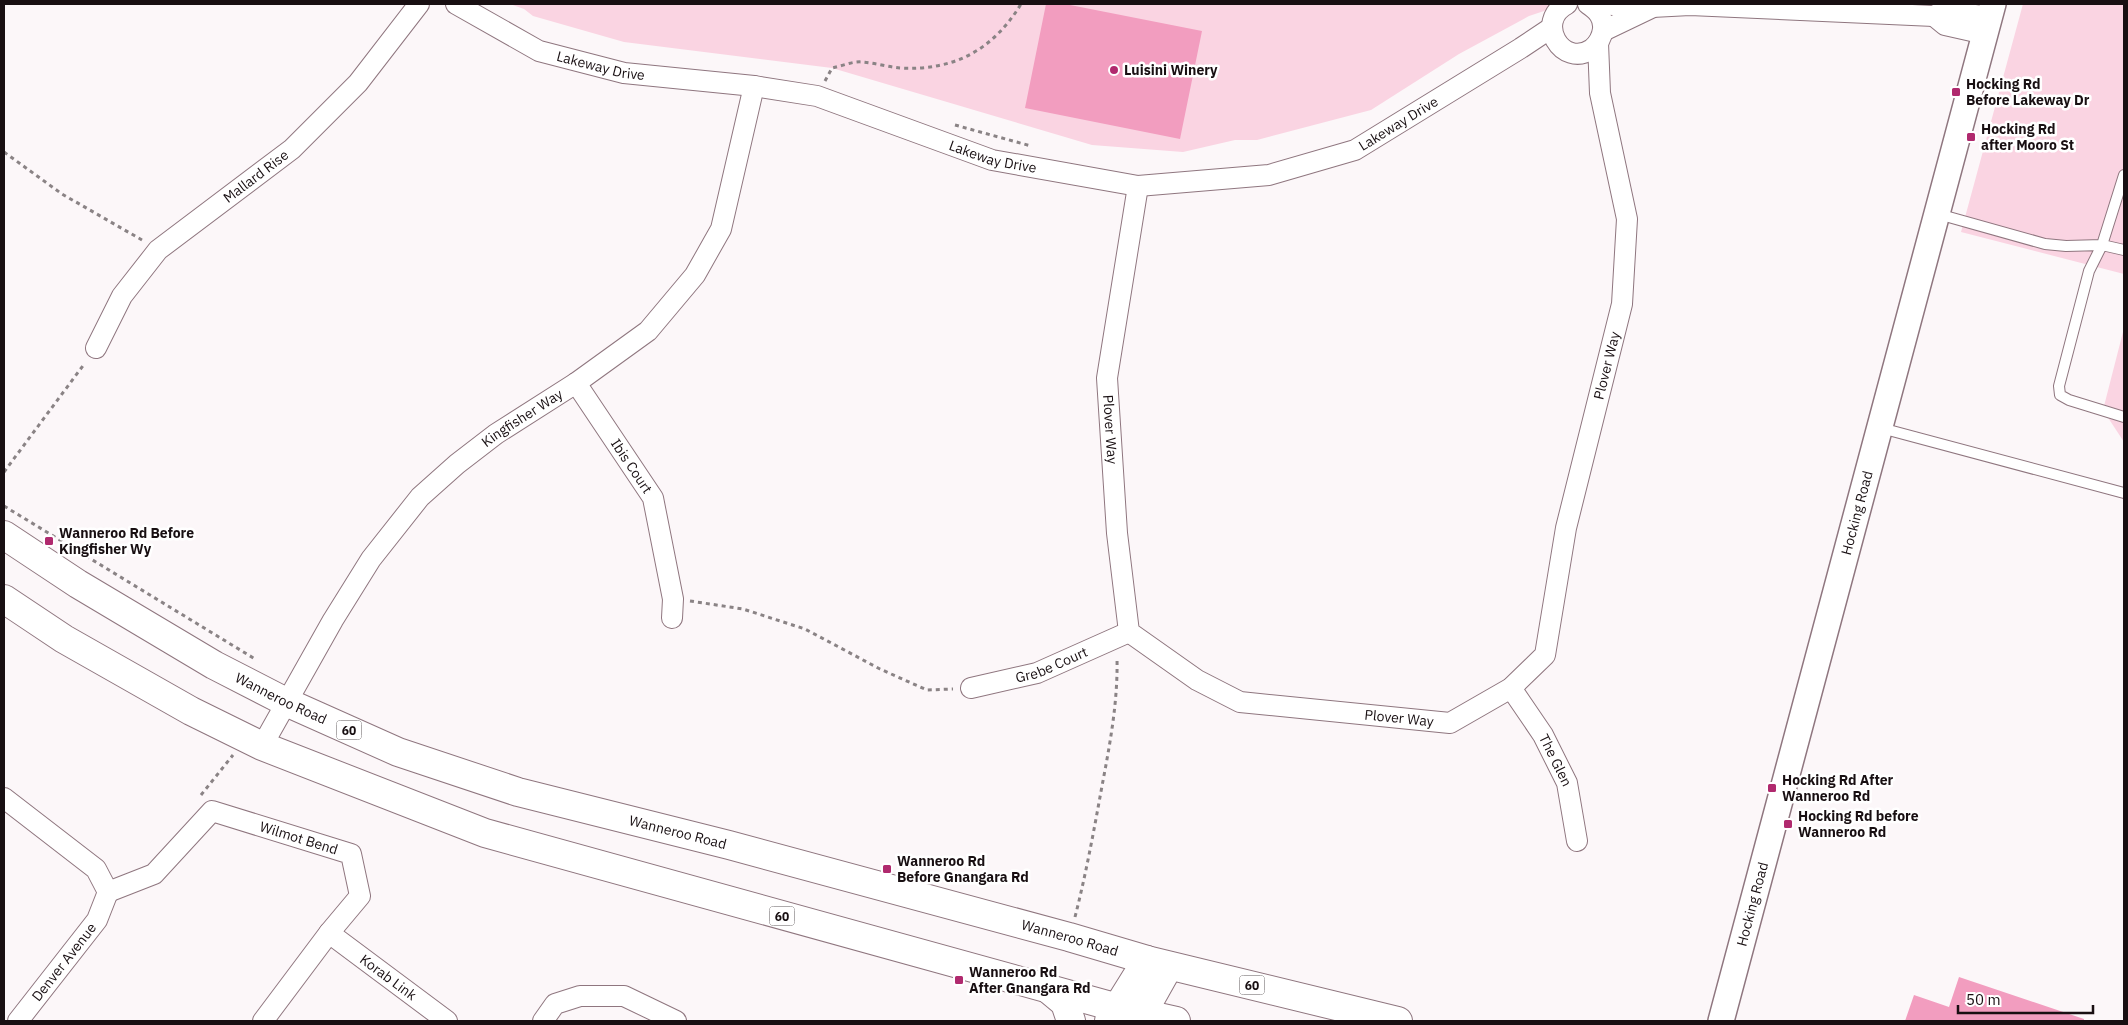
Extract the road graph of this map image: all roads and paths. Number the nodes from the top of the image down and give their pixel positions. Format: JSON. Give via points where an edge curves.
{"nodes":[{"id":1,"x":419,"y":4,"type":"edge"},
{"id":2,"x":456,"y":4,"type":"edge"},
{"id":3,"x":1021,"y":4,"type":"edge"},
{"id":4,"x":1567,"y":4,"type":"edge"},
{"id":5,"x":1588,"y":4,"type":"edge"},
{"id":6,"x":1594,"y":4,"type":"edge"},
{"id":7,"x":1652,"y":7,"type":"junction"},
{"id":8,"x":1990,"y":18,"type":"edge"},
{"id":9,"x":1551,"y":28,"type":"junction"},
{"id":10,"x":1600,"y":37,"type":"junction"},
{"id":11,"x":1521,"y":48,"type":"junction"},
{"id":12,"x":1565,"y":50,"type":"junction"},
{"id":13,"x":834,"y":84,"type":"dead end"},
{"id":14,"x":754,"y":86,"type":"junction"},
{"id":15,"x":820,"y":86,"type":"junction"},
{"id":16,"x":1600,"y":93,"type":"junction"},
{"id":17,"x":949,"y":123,"type":"dead end"},
{"id":18,"x":1032,"y":146,"type":"dead end"},
{"id":19,"x":4,"y":152,"type":"edge"},
{"id":20,"x":2124,"y":175,"type":"edge"},
{"id":21,"x":1138,"y":186,"type":"junction"},
{"id":22,"x":1938,"y":214,"type":"junction"},
{"id":23,"x":2102,"y":245,"type":"junction"},
{"id":24,"x":158,"y":250,"type":"junction"},
{"id":25,"x":2124,"y":250,"type":"edge"},
{"id":26,"x":96,"y":348,"type":"joint"},
{"id":27,"x":576,"y":383,"type":"junction"},
{"id":28,"x":2124,"y":417,"type":"edge"},
{"id":29,"x":1880,"y":427,"type":"junction"},
{"id":30,"x":4,"y":472,"type":"edge"},
{"id":31,"x":2124,"y":493,"type":"edge"},
{"id":32,"x":4,"y":506,"type":"edge"},
{"id":33,"x":4,"y":535,"type":"edge"},
{"id":34,"x":4,"y":599,"type":"edge"},
{"id":35,"x":673,"y":608,"type":"joint"},
{"id":36,"x":1123,"y":634,"type":"junction"},
{"id":37,"x":263,"y":664,"type":"dead end"},
{"id":38,"x":971,"y":688,"type":"joint"},
{"id":39,"x":1511,"y":688,"type":"junction"},
{"id":40,"x":286,"y":702,"type":"junction"},
{"id":41,"x":262,"y":746,"type":"junction"},
{"id":42,"x":4,"y":798,"type":"edge"},
{"id":43,"x":1577,"y":841,"type":"dead end"},
{"id":44,"x":108,"y":892,"type":"junction"},
{"id":45,"x":329,"y":933,"type":"junction"},
{"id":46,"x":1069,"y":936,"type":"junction"},
{"id":47,"x":1158,"y":963,"type":"junction"},
{"id":48,"x":1047,"y":988,"type":"junction"},
{"id":49,"x":1127,"y":1016,"type":"edge"},
{"id":50,"x":18,"y":1021,"type":"edge"},
{"id":51,"x":263,"y":1021,"type":"edge"},
{"id":52,"x":447,"y":1021,"type":"edge"},
{"id":53,"x":543,"y":1021,"type":"edge"},
{"id":54,"x":676,"y":1021,"type":"edge"},
{"id":55,"x":1071,"y":1021,"type":"edge"},
{"id":56,"x":1176,"y":1021,"type":"edge"},
{"id":57,"x":1398,"y":1021,"type":"edge"},
{"id":58,"x":1721,"y":1021,"type":"edge"}],
"edges":[{"from":1,"to":24,"type":"street","name":"Mallard Rise","via":[[358,83],[292,149]]},
{"from":2,"to":14,"type":"street","name":"Lakeway Drive","via":[[539,51],[624,73]]},
{"from":3,"to":15,"type":"path","via":[[981,50],[940,67],[900,68],[860,62],[832,68]]},
{"from":4,"to":9,"type":"street","via":[[1554,16]]},
{"from":5,"to":10,"type":"street","name":"Plover Way","via":[[1600,14]]},
{"from":6,"to":7,"type":"street"},
{"from":7,"to":8,"type":"street","via":[[1690,5],[1934,16],[1943,12]]},
{"from":7,"to":10,"type":"street"},
{"from":8,"to":22,"type":"street","name":"Hocking Road"},
{"from":9,"to":11,"type":"street","name":"Lakeway Drive"},
{"from":9,"to":12,"type":"street","name":"Plover Way","via":[[1554,40]]},
{"from":10,"to":12,"type":"street","via":[[1588,51]]},
{"from":10,"to":16,"type":"street","name":"Plover Way"},
{"from":11,"to":12,"type":"street"},
{"from":11,"to":21,"type":"street","name":"Lakeway Drive","via":[[1355,150],[1269,175]]},
{"from":12,"to":16,"type":"street","name":"Plover Way"},
{"from":13,"to":15,"type":"path"},
{"from":14,"to":15,"type":"street","name":"Lakeway Drive"},
{"from":14,"to":27,"type":"street","name":"Kingfisher Way","via":[[720,229],[695,275],[648,331]]},
{"from":15,"to":21,"type":"street","name":"Lakeway Drive","via":[[992,160]]},
{"from":16,"to":39,"type":"street","name":"Plover Way","via":[[1627,218],[1622,304],[1566,528],[1544,655]]},
{"from":17,"to":18,"type":"path"},
{"from":19,"to":24,"type":"path","via":[[62,194]]},
{"from":20,"to":23,"type":"lane"},
{"from":21,"to":36,"type":"street","name":"Plover Way","via":[[1107,378]]},
{"from":22,"to":23,"type":"lane","via":[[2045,244]]},
{"from":22,"to":29,"type":"street","name":"Hocking Road"},
{"from":23,"to":25,"type":"lane"},
{"from":23,"to":28,"type":"lane","via":[[2089,271],[2059,390],[2060,395],[2069,400]]},
{"from":24,"to":26,"type":"street","name":"Mallard Rise","via":[[122,296]]},
{"from":26,"to":30,"type":"path"},
{"from":27,"to":35,"type":"street","name":"Ibis Court","via":[[653,498]]},
{"from":27,"to":40,"type":"street","name":"Kingfisher Way","via":[[496,434],[420,497],[372,560]]},
{"from":29,"to":31,"type":"lane"},
{"from":29,"to":58,"type":"street","name":"Hocking Road"},
{"from":32,"to":37,"type":"path"},
{"from":33,"to":40,"type":"main road","name":"Wanneroo Road","number":"60","via":[[78,584],[214,665]]},
{"from":34,"to":41,"type":"main road","number":"60","via":[[72,644],[191,711]]},
{"from":35,"to":38,"type":"path","via":[[743,609],[805,629],[927,690]]},
{"from":36,"to":38,"type":"street","name":"Grebe Court","via":[[1037,673]]},
{"from":36,"to":39,"type":"street","name":"Plover Way","via":[[1197,680],[1240,702],[1450,723]]},
{"from":36,"to":46,"type":"path","via":[[1109,748],[1093,837]]},
{"from":39,"to":43,"type":"street","name":"The Glen","via":[[1544,735],[1567,783]]},
{"from":40,"to":41,"type":"street","name":"Kingfisher Way"},
{"from":40,"to":46,"type":"main road","name":"Wanneroo Road","number":"60","via":[[398,752],[518,792]]},
{"from":41,"to":48,"type":"main road","number":"60","via":[[485,833]]},
{"from":42,"to":44,"type":"street","via":[[96,869]]},
{"from":44,"to":45,"type":"street","name":"Wilmot Bend","via":[[154,874],[212,811],[352,854],[360,896]]},
{"from":44,"to":50,"type":"street","name":"Denver Avenue","via":[[97,920]]},
{"from":45,"to":51,"type":"street","name":"Wilmot Bend"},
{"from":45,"to":52,"type":"street","name":"Korab Link"},
{"from":46,"to":47,"type":"main road","name":"Wanneroo Road","number":"60"},
{"from":47,"to":49,"type":"main road"},
{"from":47,"to":57,"type":"main road","name":"Wanneroo Road","number":"60"},
{"from":48,"to":49,"type":"main road","number":"60"},
{"from":48,"to":55,"type":"main road","via":[[1065,1003]]},
{"from":49,"to":56,"type":"main road","number":"60"},
{"from":53,"to":54,"type":"street","via":[[554,1004],[580,996],[624,996]]}]}
